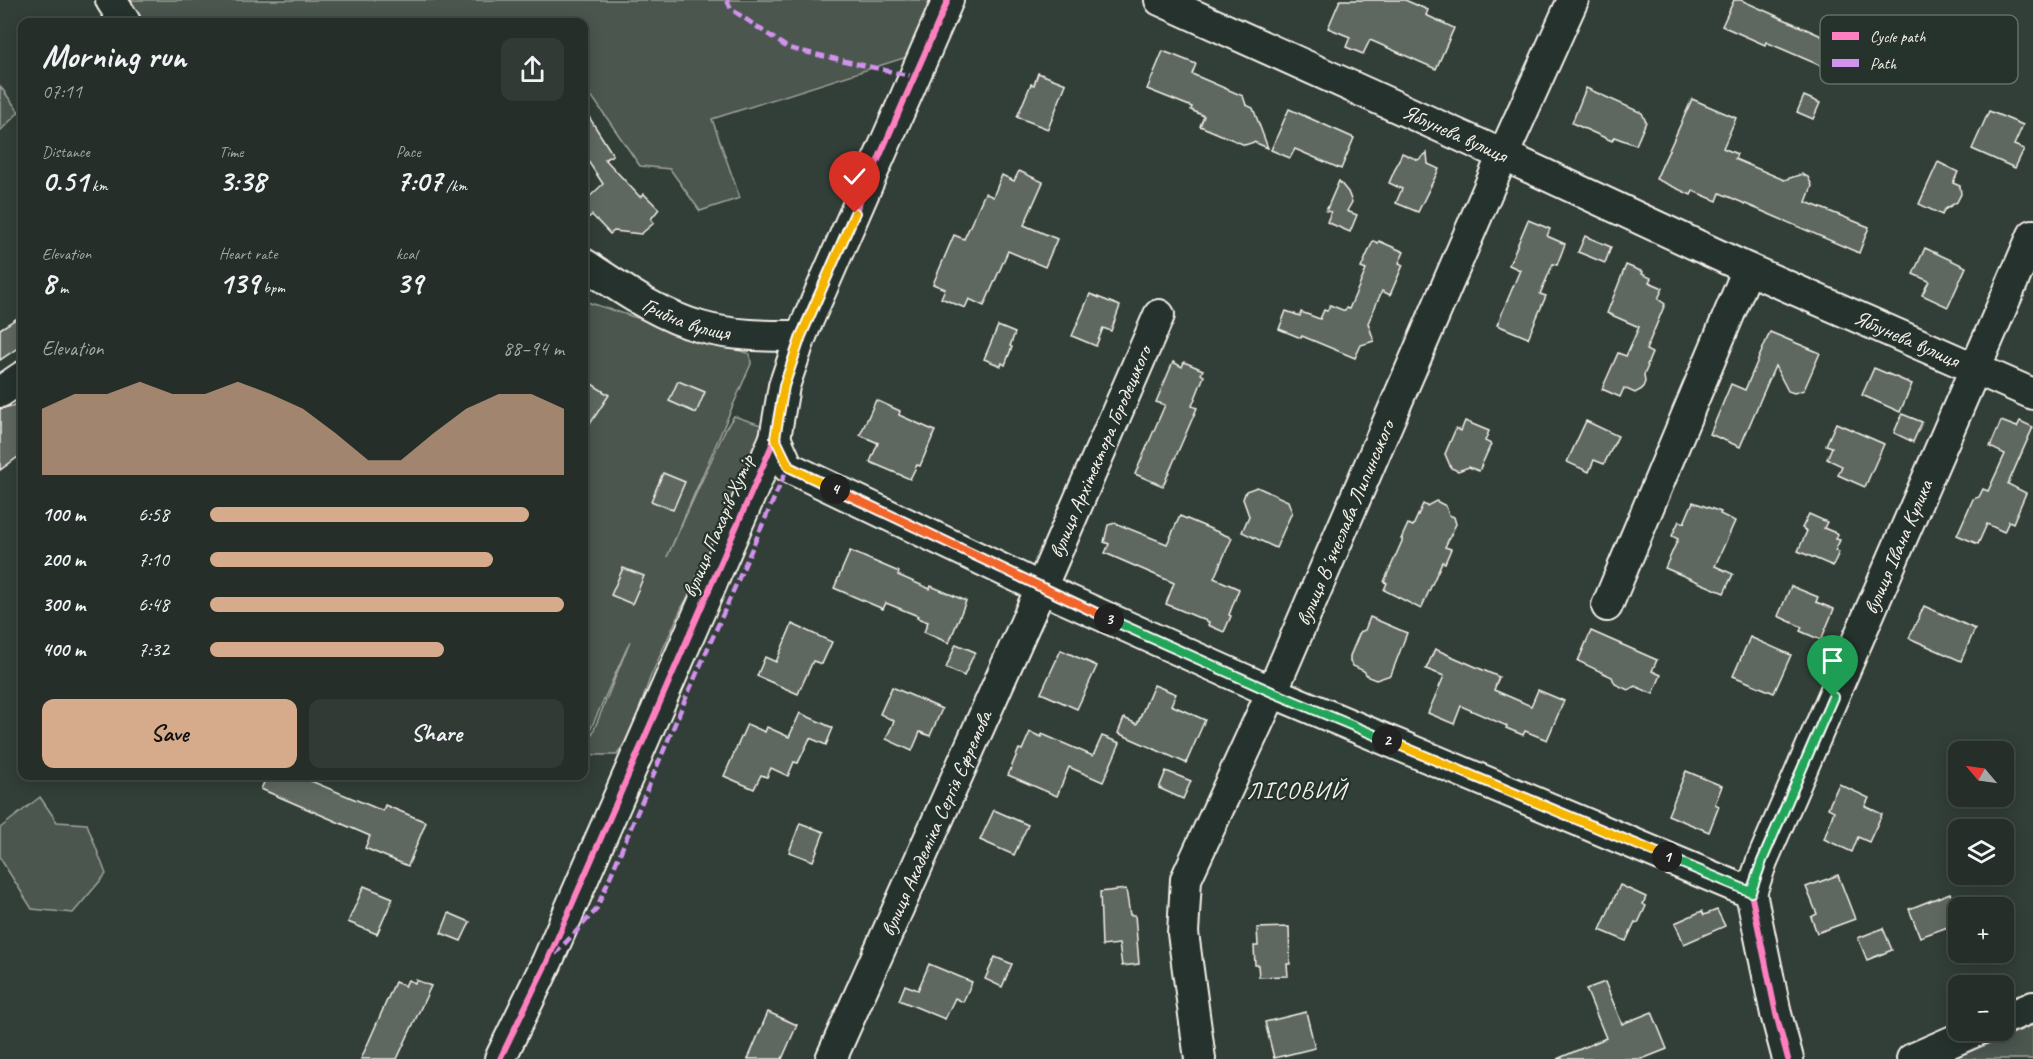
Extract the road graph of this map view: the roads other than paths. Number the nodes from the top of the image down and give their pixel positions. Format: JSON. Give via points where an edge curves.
{"nodes":[{"id":1,"x":111,"y":0,"type":"edge"},
{"id":2,"x":948,"y":0,"type":"edge"},
{"id":3,"x":1160,"y":0,"type":"edge"},
{"id":4,"x":1573,"y":0,"type":"edge"},
{"id":5,"x":122,"y":18,"type":"edge"},
{"id":6,"x":1503,"y":155,"type":"junction"},
{"id":7,"x":2033,"y":235,"type":"edge"},
{"id":8,"x":588,"y":267,"type":"edge"},
{"id":9,"x":1748,"y":269,"type":"junction"},
{"id":10,"x":1160,"y":315,"type":"dead end"},
{"id":11,"x":801,"y":336,"type":"junction"},
{"id":12,"x":1975,"y":370,"type":"junction"},
{"id":13,"x":18,"y":379,"type":"edge"},
{"id":14,"x":0,"y":392,"type":"edge"},
{"id":15,"x":2033,"y":394,"type":"edge"},
{"id":16,"x":775,"y":438,"type":"junction"},
{"id":17,"x":1041,"y":588,"type":"junction"},
{"id":18,"x":1607,"y":606,"type":"dead end"},
{"id":19,"x":1272,"y":692,"type":"junction"},
{"id":20,"x":1751,"y":892,"type":"junction"},
{"id":21,"x":2033,"y":1007,"type":"edge"},
{"id":22,"x":2014,"y":1015,"type":"edge"},
{"id":23,"x":1953,"y":1041,"type":"edge"},
{"id":24,"x":500,"y":1059,"type":"edge"},
{"id":25,"x":831,"y":1059,"type":"edge"},
{"id":26,"x":1200,"y":1059,"type":"edge"},
{"id":27,"x":1788,"y":1059,"type":"edge"},
{"id":28,"x":1912,"y":1059,"type":"edge"}],
"edges":[{"from":1,"to":5,"type":"street"},
{"from":2,"to":11,"type":"street","name":"вулиця Пахарів Хутір"},
{"from":3,"to":6,"type":"street","name":"Яблунева вулиця"},
{"from":4,"to":6,"type":"street","name":"вулиця Вʼячеслава Липинського"},
{"from":6,"to":9,"type":"street","name":"Яблунева вулиця"},
{"from":6,"to":19,"type":"street","name":"вулиця Вʼячеслава Липинського"},
{"from":7,"to":12,"type":"street","name":"вулиця Івана Кулика"},
{"from":8,"to":11,"type":"street","name":"Грибна вулиця","via":[[650,306],[701,327],[754,335]]},
{"from":9,"to":12,"type":"street","name":"Яблунева вулиця"},
{"from":9,"to":18,"type":"street"},
{"from":10,"to":17,"type":"street","name":"вулиця Архітектора Городецького"},
{"from":11,"to":16,"type":"street","name":"вулиця Пахарів Хутір","via":[[784,386]]},
{"from":12,"to":15,"type":"street","name":"Яблунева вулиця"},
{"from":12,"to":20,"type":"street","name":"вулиця Івана Кулика"},
{"from":13,"to":14,"type":"street"},
{"from":16,"to":17,"type":"street","via":[[789,467]]},
{"from":16,"to":24,"type":"street","name":"вулиця Пахарів Хутір","via":[[551,952]]},
{"from":17,"to":19,"type":"street"},
{"from":17,"to":25,"type":"street","name":"вулиця Академіка Сергія Єфремова"},
{"from":19,"to":20,"type":"street"},
{"from":19,"to":26,"type":"street","name":"вулиця Вʼячеслава Липинського","via":[[1186,879],[1183,933]]},
{"from":20,"to":27,"type":"street"},
{"from":21,"to":22,"type":"street"},
{"from":23,"to":28,"type":"street"}]}
